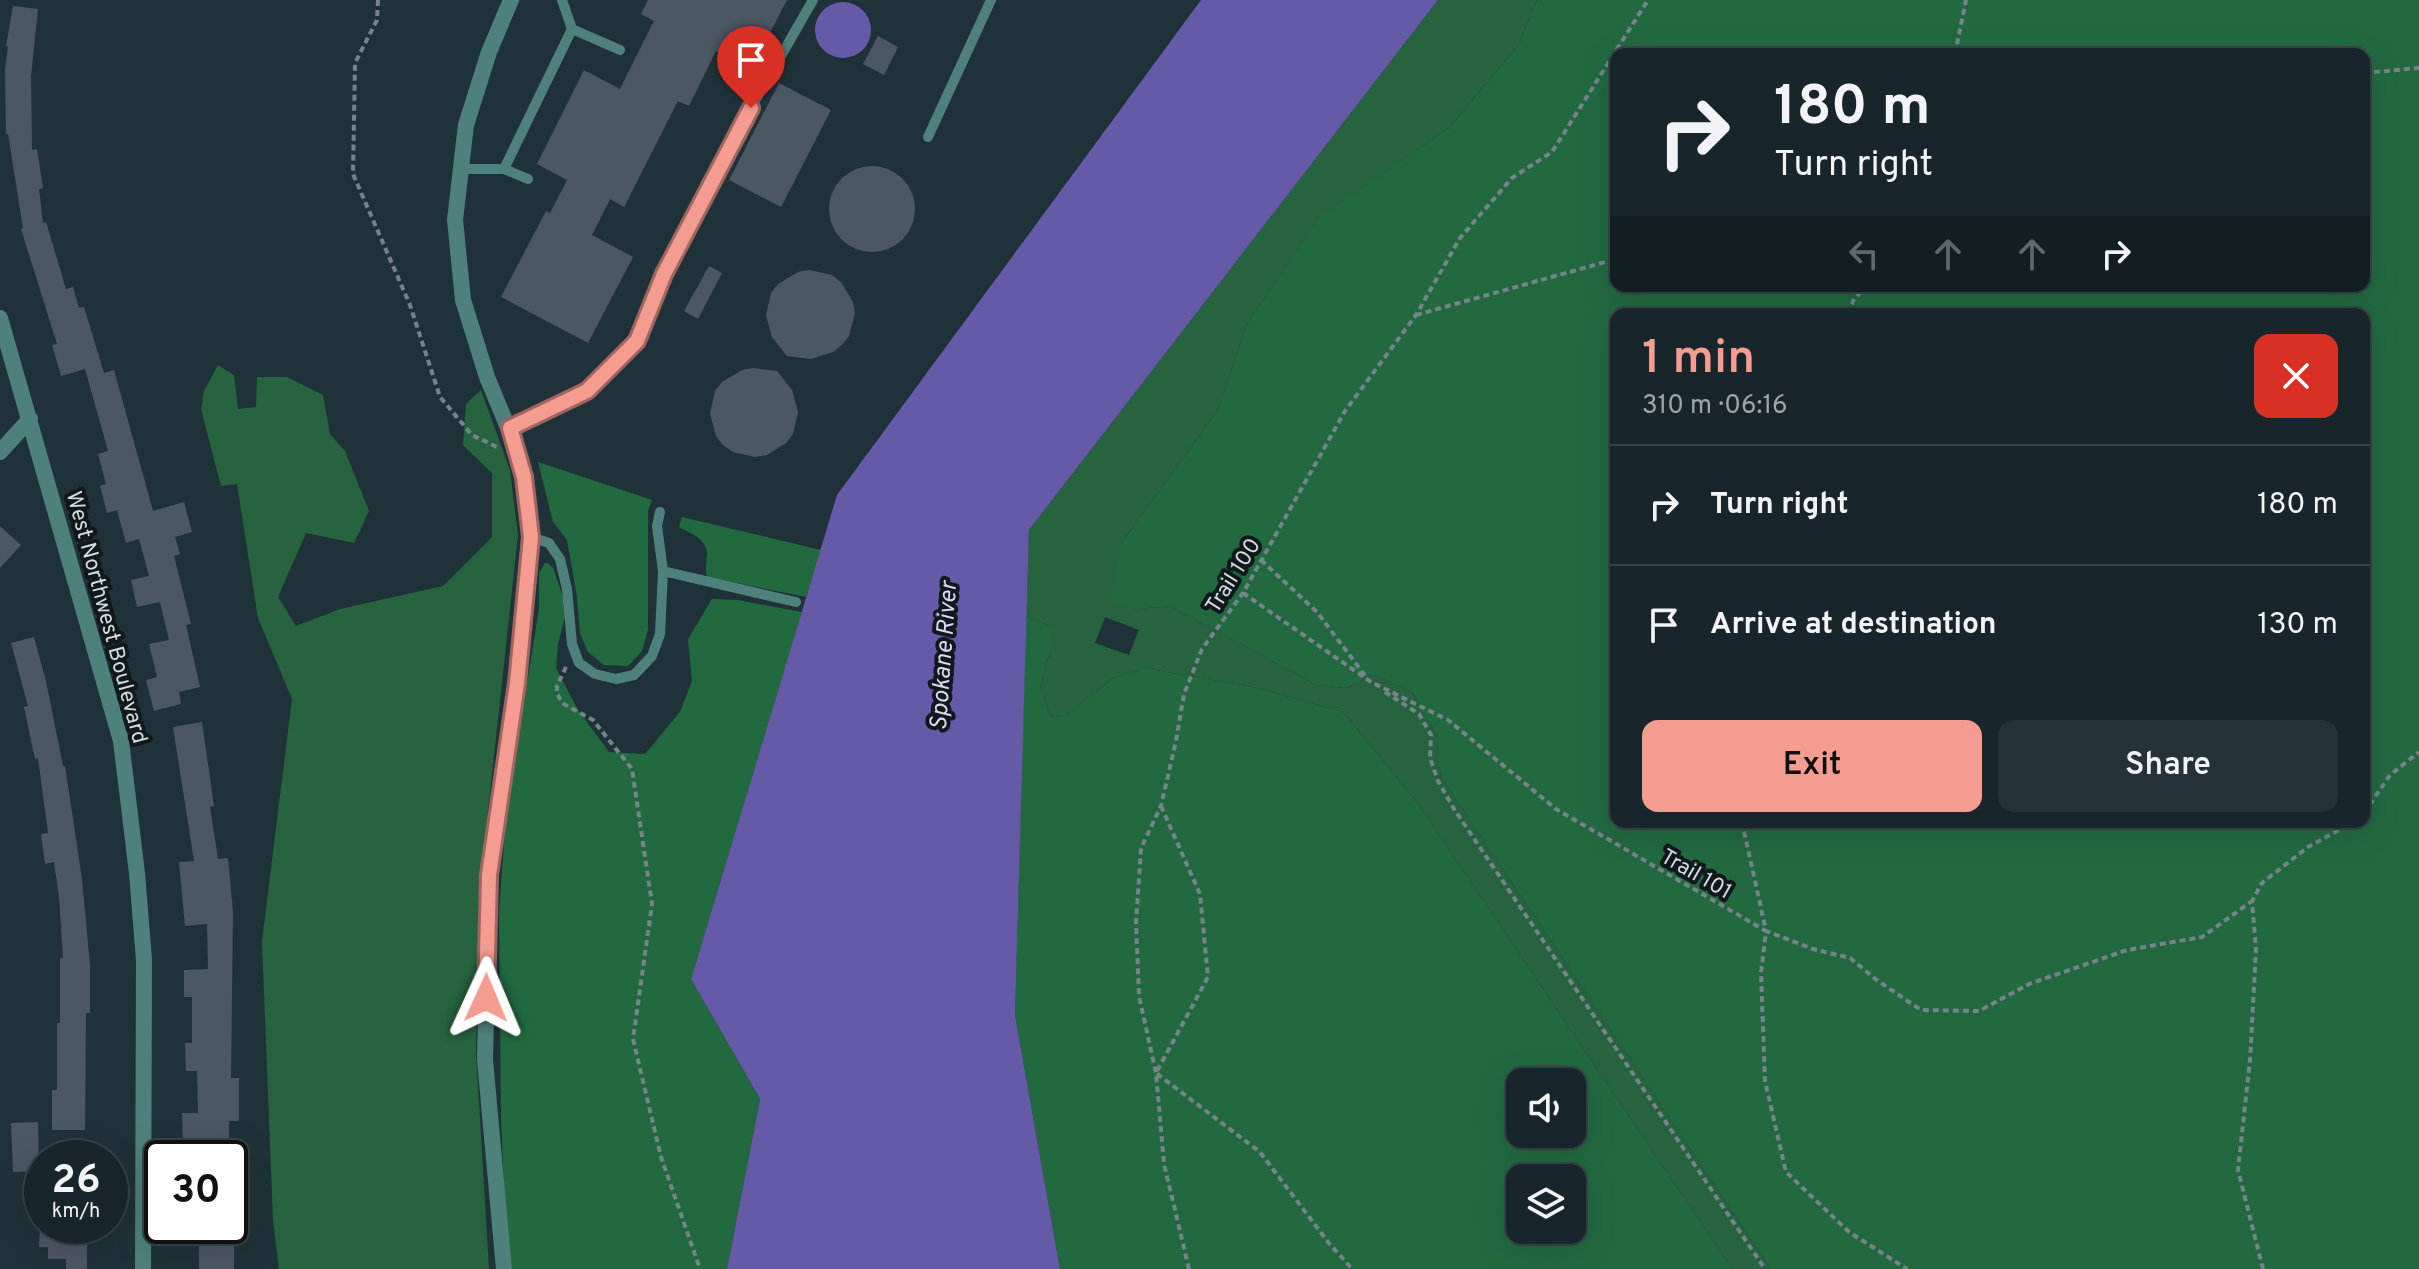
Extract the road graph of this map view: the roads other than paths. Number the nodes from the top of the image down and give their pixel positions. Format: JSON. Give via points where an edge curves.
{"nodes":[{"id":1,"x":511,"y":0,"type":"edge"},
{"id":2,"x":562,"y":0,"type":"edge"},
{"id":3,"x":813,"y":0,"type":"edge"},
{"id":4,"x":991,"y":0,"type":"edge"},
{"id":5,"x":572,"y":29,"type":"junction"},
{"id":6,"x":620,"y":50,"type":"dead end"},
{"id":7,"x":928,"y":137,"type":"dead end"},
{"id":8,"x":461,"y":169,"type":"junction"},
{"id":9,"x":504,"y":169,"type":"junction"},
{"id":10,"x":528,"y":179,"type":"dead end"},
{"id":11,"x":0,"y":318,"type":"edge"},
{"id":12,"x":30,"y":419,"type":"junction"},
{"id":13,"x":510,"y":428,"type":"junction"},
{"id":14,"x":0,"y":452,"type":"edge"},
{"id":15,"x":660,"y":512,"type":"dead end"},
{"id":16,"x":531,"y":537,"type":"junction"},
{"id":17,"x":663,"y":571,"type":"junction"},
{"id":18,"x":796,"y":602,"type":"dead end"},
{"id":19,"x":143,"y":1269,"type":"edge"},
{"id":20,"x":504,"y":1269,"type":"edge"}],
"edges":[{"from":1,"to":8,"type":"street","via":[[466,125]]},
{"from":2,"to":5,"type":"lane"},
{"from":3,"to":13,"type":"lane","via":[[664,274],[637,341],[587,391]]},
{"from":4,"to":7,"type":"lane"},
{"from":5,"to":6,"type":"lane"},
{"from":5,"to":9,"type":"lane"},
{"from":8,"to":9,"type":"lane"},
{"from":8,"to":13,"type":"street","via":[[455,220],[463,300],[487,377]]},
{"from":9,"to":10,"type":"lane"},
{"from":11,"to":12,"type":"street","name":"West Northwest Boulevard"},
{"from":12,"to":14,"type":"street"},
{"from":12,"to":19,"type":"street","name":"West Northwest Boulevard","via":[[121,741],[144,960]]},
{"from":13,"to":16,"type":"street","via":[[524,477]]},
{"from":15,"to":17,"type":"lane"},
{"from":16,"to":17,"type":"lane","via":[[549,543],[560,559],[575,651],[579,663],[595,674],[616,679],[634,675],[652,656],[660,634]]},
{"from":16,"to":20,"type":"street","via":[[517,683],[489,875],[485,1060]]},
{"from":17,"to":18,"type":"lane"}]}
